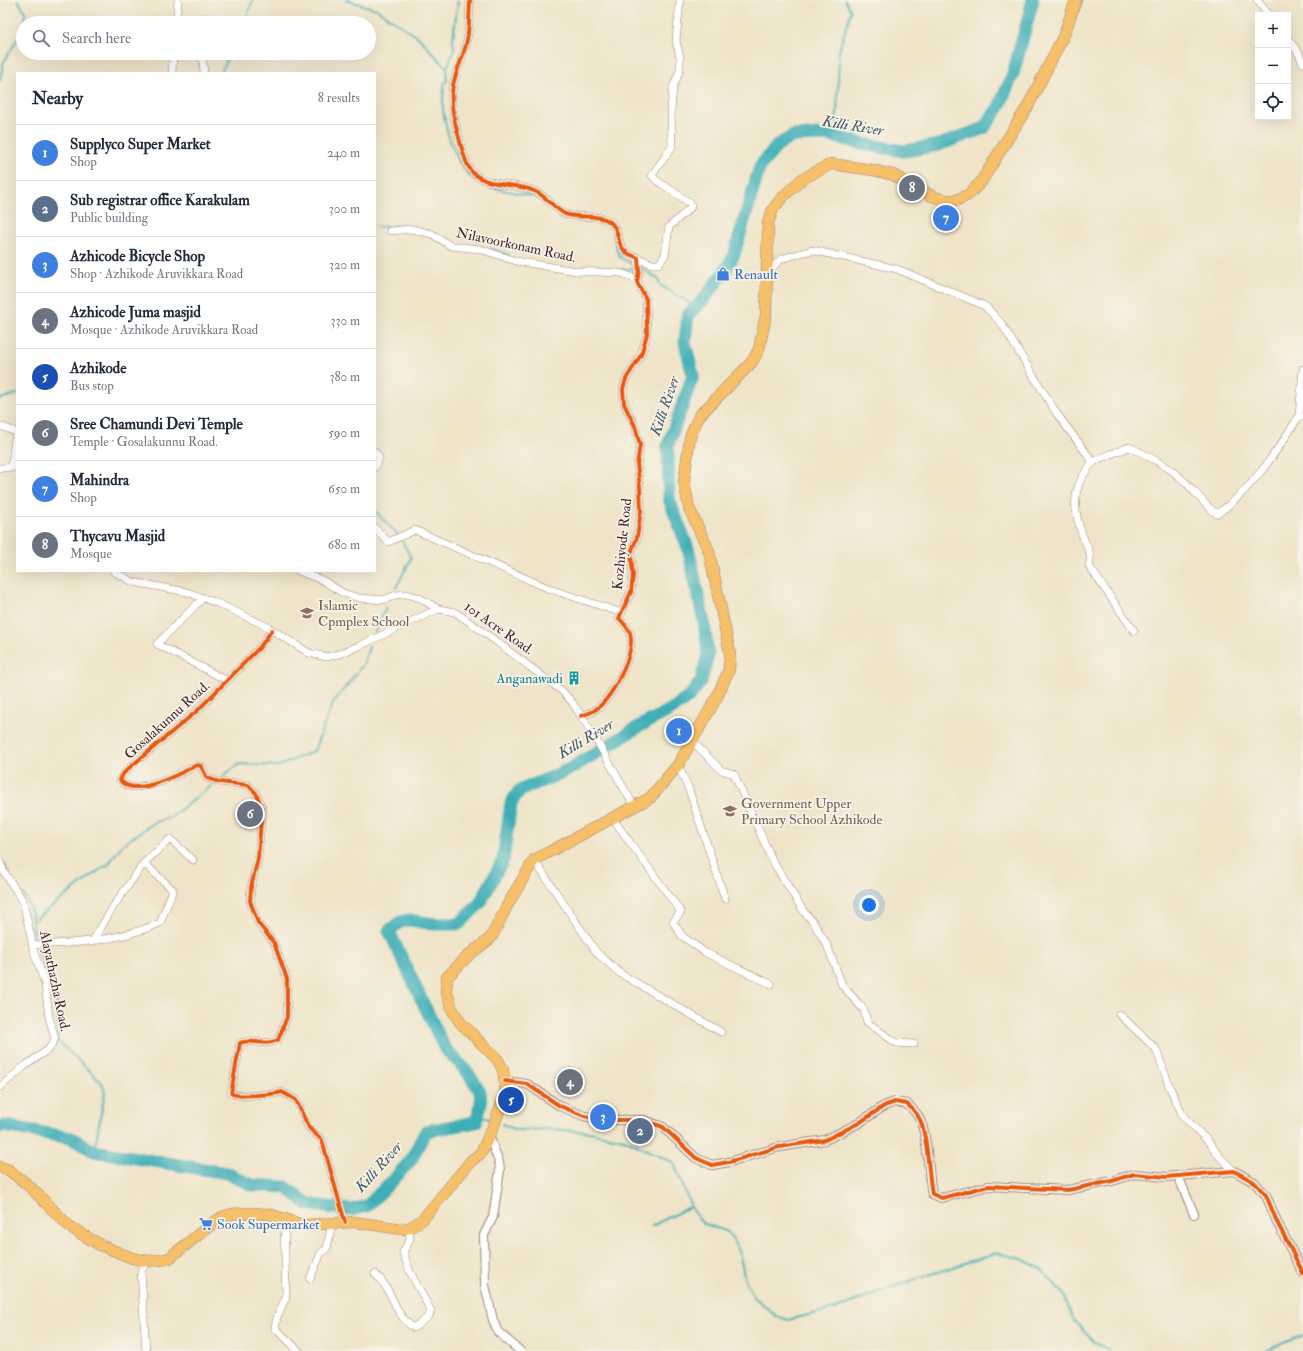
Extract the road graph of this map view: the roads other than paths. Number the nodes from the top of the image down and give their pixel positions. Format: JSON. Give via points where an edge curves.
{"nodes":[{"id":1,"x":178,"y":0,"type":"edge"},
{"id":2,"x":470,"y":0,"type":"edge"},
{"id":3,"x":680,"y":0,"type":"edge"},
{"id":4,"x":1076,"y":0,"type":"edge"},
{"id":5,"x":1257,"y":0,"type":"edge"},
{"id":6,"x":1267,"y":12,"type":"edge"},
{"id":7,"x":177,"y":16,"type":"edge"},
{"id":8,"x":1291,"y":43,"type":"edge"},
{"id":9,"x":173,"y":60,"type":"edge"},
{"id":10,"x":203,"y":60,"type":"edge"},
{"id":11,"x":1303,"y":63,"type":"edge"},
{"id":12,"x":172,"y":72,"type":"edge"},
{"id":13,"x":204,"y":72,"type":"edge"},
{"id":14,"x":390,"y":230,"type":"dead end"},
{"id":15,"x":638,"y":258,"type":"junction"},
{"id":16,"x":769,"y":271,"type":"junction"},
{"id":17,"x":637,"y":281,"type":"junction"},
{"id":18,"x":1303,"y":369,"type":"edge"},
{"id":19,"x":1301,"y":417,"type":"edge"},
{"id":20,"x":0,"y":426,"type":"edge"},
{"id":21,"x":376,"y":454,"type":"edge"},
{"id":22,"x":1093,"y":462,"type":"junction"},
{"id":23,"x":376,"y":465,"type":"edge"},
{"id":24,"x":14,"y":467,"type":"edge"},
{"id":25,"x":0,"y":468,"type":"edge"},
{"id":26,"x":376,"y":529,"type":"edge"},
{"id":27,"x":115,"y":572,"type":"edge"},
{"id":28,"x":302,"y":572,"type":"edge"},
{"id":29,"x":203,"y":598,"type":"junction"},
{"id":30,"x":438,"y":609,"type":"junction"},
{"id":31,"x":622,"y":613,"type":"junction"},
{"id":32,"x":272,"y":630,"type":"junction"},
{"id":33,"x":1134,"y":631,"type":"dead end"},
{"id":34,"x":226,"y":680,"type":"junction"},
{"id":35,"x":581,"y":716,"type":"junction"},
{"id":36,"x":692,"y":740,"type":"junction"},
{"id":37,"x":678,"y":765,"type":"junction"},
{"id":38,"x":634,"y":806,"type":"junction"},
{"id":39,"x":613,"y":819,"type":"junction"},
{"id":40,"x":193,"y":860,"type":"dead end"},
{"id":41,"x":534,"y":860,"type":"junction"},
{"id":42,"x":0,"y":862,"type":"edge"},
{"id":43,"x":144,"y":863,"type":"junction"},
{"id":44,"x":725,"y":899,"type":"dead end"},
{"id":45,"x":92,"y":942,"type":"junction"},
{"id":46,"x":33,"y":945,"type":"junction"},
{"id":47,"x":770,"y":984,"type":"dead end"},
{"id":48,"x":1119,"y":1014,"type":"dead end"},
{"id":49,"x":721,"y":1032,"type":"dead end"},
{"id":50,"x":914,"y":1044,"type":"dead end"},
{"id":51,"x":505,"y":1081,"type":"junction"},
{"id":52,"x":0,"y":1087,"type":"edge"},
{"id":53,"x":489,"y":1136,"type":"junction"},
{"id":54,"x":0,"y":1167,"type":"edge"},
{"id":55,"x":1234,"y":1171,"type":"junction"},
{"id":56,"x":1178,"y":1176,"type":"junction"},
{"id":57,"x":1194,"y":1214,"type":"dead end"},
{"id":58,"x":284,"y":1218,"type":"junction"},
{"id":59,"x":344,"y":1218,"type":"junction"},
{"id":60,"x":332,"y":1222,"type":"junction"},
{"id":61,"x":409,"y":1228,"type":"junction"},
{"id":62,"x":148,"y":1260,"type":"junction"},
{"id":63,"x":1303,"y":1273,"type":"edge"},
{"id":64,"x":375,"y":1274,"type":"dead end"},
{"id":65,"x":310,"y":1279,"type":"dead end"},
{"id":66,"x":146,"y":1351,"type":"edge"},
{"id":67,"x":299,"y":1351,"type":"edge"},
{"id":68,"x":520,"y":1351,"type":"edge"}],
"edges":[{"from":1,"to":7,"type":"street"},
{"from":2,"to":15,"type":"street","via":[[465,48],[456,72],[452,96],[463,154],[473,174],[490,182],[533,190],[565,214],[599,217],[610,222],[616,227],[623,249]]},
{"from":3,"to":15,"type":"street","via":[[676,41],[680,70],[673,87],[672,147],[652,173],[656,180],[690,203],[691,207],[669,227],[664,255],[659,264]]},
{"from":4,"to":16,"type":"main road","via":[[1064,35],[1028,106],[981,182],[968,195],[957,200],[946,200],[934,197],[893,175],[859,167],[830,164],[802,179],[774,209],[768,223]]},
{"from":5,"to":6,"type":"street"},
{"from":8,"to":11,"type":"street"},
{"from":9,"to":12,"type":"street"},
{"from":10,"to":13,"type":"street"},
{"from":14,"to":17,"type":"street","name":"Nilavoorkonam Road.","via":[[412,229],[432,234],[451,246],[492,251],[516,261],[576,272],[627,275]]},
{"from":15,"to":17,"type":"street"},
{"from":16,"to":22,"type":"street","via":[[781,259],[812,250],[897,269],[985,306],[1001,323],[1057,414]]},
{"from":16,"to":36,"type":"main road","via":[[766,315],[759,349],[752,362],[699,416],[690,437],[684,481],[686,496],[708,551],[730,653],[730,670]]},
{"from":17,"to":31,"type":"street","name":"Kozhiyode Road","via":[[646,299],[647,334],[641,355],[626,379],[623,389],[624,404],[635,426],[640,445],[637,464],[641,511],[637,537],[631,553],[632,592]]},
{"from":18,"to":19,"type":"street"},
{"from":19,"to":22,"type":"street","via":[[1250,485],[1217,514],[1184,480],[1157,461],[1129,447]]},
{"from":20,"to":24,"type":"street","via":[[16,432]]},
{"from":21,"to":23,"type":"street","via":[[379,458]]},
{"from":22,"to":33,"type":"street","via":[[1079,480],[1076,490],[1076,511],[1092,558],[1089,566]]},
{"from":24,"to":25,"type":"street"},
{"from":26,"to":31,"type":"street","via":[[388,542],[415,530],[550,589]]},
{"from":27,"to":29,"type":"street","via":[[133,582],[187,592]]},
{"from":28,"to":30,"type":"street","name":"101 Acre Road.","via":[[355,597],[384,600],[407,594],[420,598]]},
{"from":29,"to":32,"type":"street"},
{"from":29,"to":34,"type":"street","via":[[157,644]]},
{"from":30,"to":32,"type":"street","via":[[359,646],[327,657],[308,652]]},
{"from":30,"to":35,"type":"street","name":"101 Acre Road.","via":[[455,612],[537,671],[562,691]]},
{"from":31,"to":35,"type":"street","via":[[619,618],[628,629],[631,638],[622,673],[605,701],[596,709]]},
{"from":32,"to":34,"type":"street","name":"Gosalakunnu Road.","via":[[260,647]]},
{"from":34,"to":59,"type":"street","name":"Gosalakunnu Road.","via":[[198,710],[123,774],[121,782],[133,786],[153,785],[197,765],[201,766],[207,778],[248,785],[258,796],[262,808],[261,822],[250,901],[258,923],[274,943],[287,979],[286,1018],[278,1040],[267,1044],[240,1043],[230,1094],[243,1097],[282,1092],[294,1098],[309,1128],[322,1140]]},
{"from":35,"to":38,"type":"street","name":"101 Acre Road."},
{"from":36,"to":37,"type":"main road"},
{"from":36,"to":50,"type":"street","via":[[721,770],[734,774],[773,862],[827,945],[842,985],[864,1010],[867,1022],[896,1043]]},
{"from":37,"to":38,"type":"main road","via":[[650,798]]},
{"from":37,"to":44,"type":"street","via":[[689,790]]},
{"from":38,"to":39,"type":"main road"},
{"from":39,"to":41,"type":"main road"},
{"from":39,"to":47,"type":"street","via":[[681,912],[673,922],[682,936],[706,952]]},
{"from":40,"to":43,"type":"street","via":[[170,839]]},
{"from":41,"to":49,"type":"street","via":[[597,953],[627,977]]},
{"from":41,"to":51,"type":"main road","via":[[491,938],[452,971],[446,982],[448,998],[460,1022],[498,1060]]},
{"from":42,"to":46,"type":"street","name":"Alayathazha Road.","via":[[23,901]]},
{"from":43,"to":45,"type":"street"},
{"from":43,"to":45,"type":"street","via":[[173,890],[160,923],[137,933]]},
{"from":45,"to":46,"type":"street"},
{"from":46,"to":52,"type":"street","name":"Alayathazha Road.","via":[[45,984],[54,1044]]},
{"from":48,"to":55,"type":"street","via":[[1156,1049],[1183,1116]]},
{"from":51,"to":53,"type":"main road","via":[[506,1092]]},
{"from":51,"to":56,"type":"street","via":[[526,1084],[560,1106],[584,1116],[605,1120],[644,1120],[663,1127],[696,1158],[712,1165],[779,1147],[825,1140],[859,1123],[884,1106],[895,1102],[908,1104],[920,1122],[932,1194],[942,1198],[988,1186],[1068,1190],[1134,1174]]},
{"from":53,"to":61,"type":"main road","via":[[481,1153],[471,1161],[422,1220]]},
{"from":53,"to":68,"type":"street","via":[[500,1162],[500,1170],[492,1217],[484,1235],[485,1285],[498,1332]]},
{"from":54,"to":62,"type":"main road","via":[[9,1170],[28,1185],[70,1227],[115,1251],[132,1258]]},
{"from":55,"to":56,"type":"street"},
{"from":55,"to":63,"type":"street","via":[[1254,1182],[1266,1195]]},
{"from":56,"to":57,"type":"street"},
{"from":58,"to":60,"type":"main road","via":[[303,1225]]},
{"from":58,"to":62,"type":"main road","via":[[269,1214],[246,1213],[222,1217],[168,1259]]},
{"from":58,"to":67,"type":"street","via":[[286,1297],[275,1328]]},
{"from":59,"to":60,"type":"main road"},
{"from":59,"to":61,"type":"main road","via":[[402,1229]]},
{"from":60,"to":65,"type":"street","via":[[327,1248],[321,1252]]},
{"from":61,"to":64,"type":"street","via":[[410,1239],[403,1252],[410,1272],[431,1311],[429,1316],[414,1328],[406,1323],[398,1313],[385,1284]]},
{"from":62,"to":66,"type":"street","via":[[141,1271]]}]}
